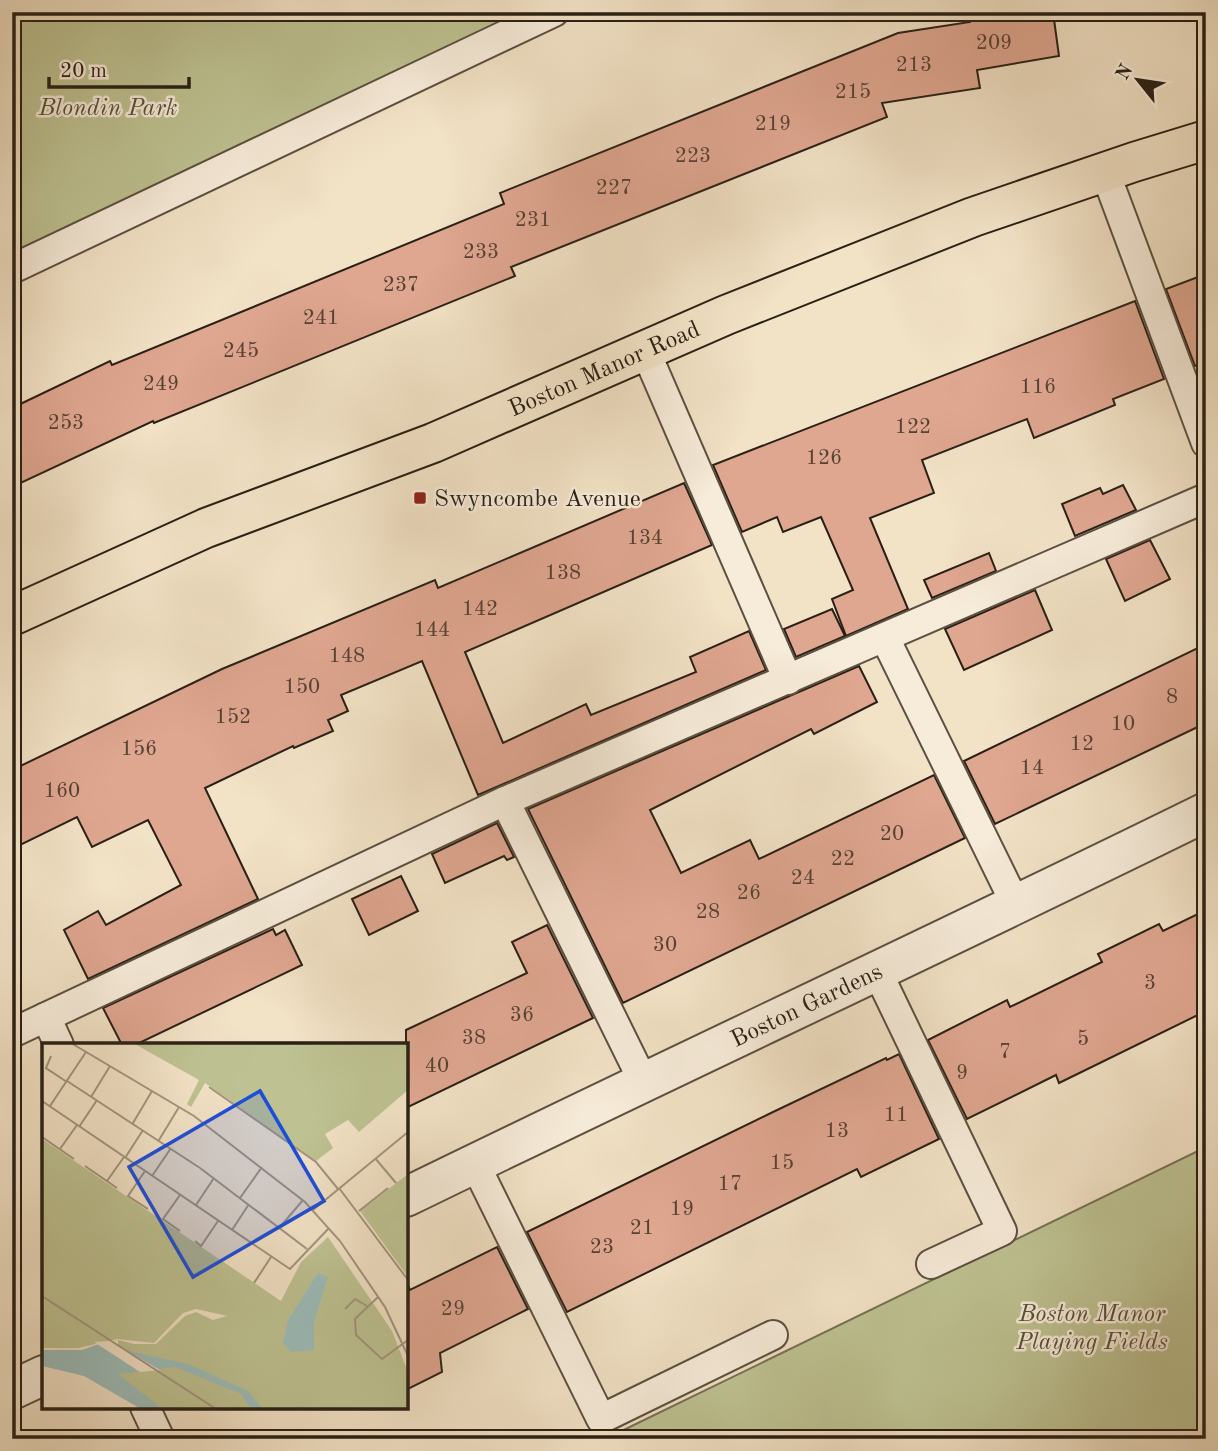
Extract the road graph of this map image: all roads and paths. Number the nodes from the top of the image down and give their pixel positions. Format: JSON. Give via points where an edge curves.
{"nodes":[{"id":1,"x":554,"y":12,"type":"edge"},
{"id":2,"x":1206,"y":140,"type":"edge"},
{"id":3,"x":1105,"y":172,"type":"junction"},
{"id":4,"x":12,"y":269,"type":"edge"},
{"id":5,"x":645,"y":350,"type":"junction"},
{"id":6,"x":1206,"y":443,"type":"edge"},
{"id":7,"x":1206,"y":498,"type":"edge"},
{"id":8,"x":12,"y":616,"type":"edge"},
{"id":9,"x":885,"y":638,"type":"junction"},
{"id":10,"x":788,"y":680,"type":"junction"},
{"id":11,"x":505,"y":801,"type":"junction"},
{"id":12,"x":1206,"y":812,"type":"edge"},
{"id":13,"x":1016,"y":905,"type":"junction"},
{"id":14,"x":877,"y":971,"type":"junction"},
{"id":15,"x":46,"y":1017,"type":"junction"},
{"id":16,"x":12,"y":1034,"type":"edge"},
{"id":17,"x":58,"y":1043,"type":"edge"},
{"id":18,"x":643,"y":1081,"type":"junction"},
{"id":19,"x":475,"y":1164,"type":"junction"},
{"id":20,"x":408,"y":1196,"type":"edge"},
{"id":21,"x":932,"y":1264,"type":"dead end"},
{"id":22,"x":773,"y":1335,"type":"dead end"},
{"id":23,"x":42,"y":1376,"type":"edge"},
{"id":24,"x":12,"y":1390,"type":"edge"},
{"id":25,"x":146,"y":1409,"type":"edge"},
{"id":26,"x":160,"y":1439,"type":"edge"}],
"edges":[{"from":1,"to":4,"type":"lane"},
{"from":2,"to":3,"type":"main road","name":"Boston Manor Road"},
{"from":3,"to":5,"type":"main road","name":"Boston Manor Road","via":[[973,217]]},
{"from":3,"to":6,"type":"lane"},
{"from":5,"to":8,"type":"main road","name":"Boston Manor Road","via":[[433,443],[206,528]]},
{"from":5,"to":10,"type":"lane"},
{"from":7,"to":9,"type":"lane"},
{"from":9,"to":10,"type":"lane"},
{"from":9,"to":13,"type":"lane"},
{"from":10,"to":11,"type":"lane"},
{"from":11,"to":15,"type":"lane"},
{"from":11,"to":18,"type":"lane"},
{"from":12,"to":13,"type":"street","name":"Boston Gardens"},
{"from":13,"to":14,"type":"street","name":"Boston Gardens"},
{"from":14,"to":18,"type":"street","name":"Boston Gardens"},
{"from":14,"to":21,"type":"lane","via":[[1002,1231]]},
{"from":15,"to":16,"type":"lane"},
{"from":15,"to":17,"type":"lane"},
{"from":18,"to":19,"type":"street","name":"Boston Gardens"},
{"from":19,"to":20,"type":"street","name":"Boston Gardens"},
{"from":19,"to":22,"type":"lane","via":[[601,1419]]},
{"from":23,"to":24,"type":"street"},
{"from":25,"to":26,"type":"lane"}]}
